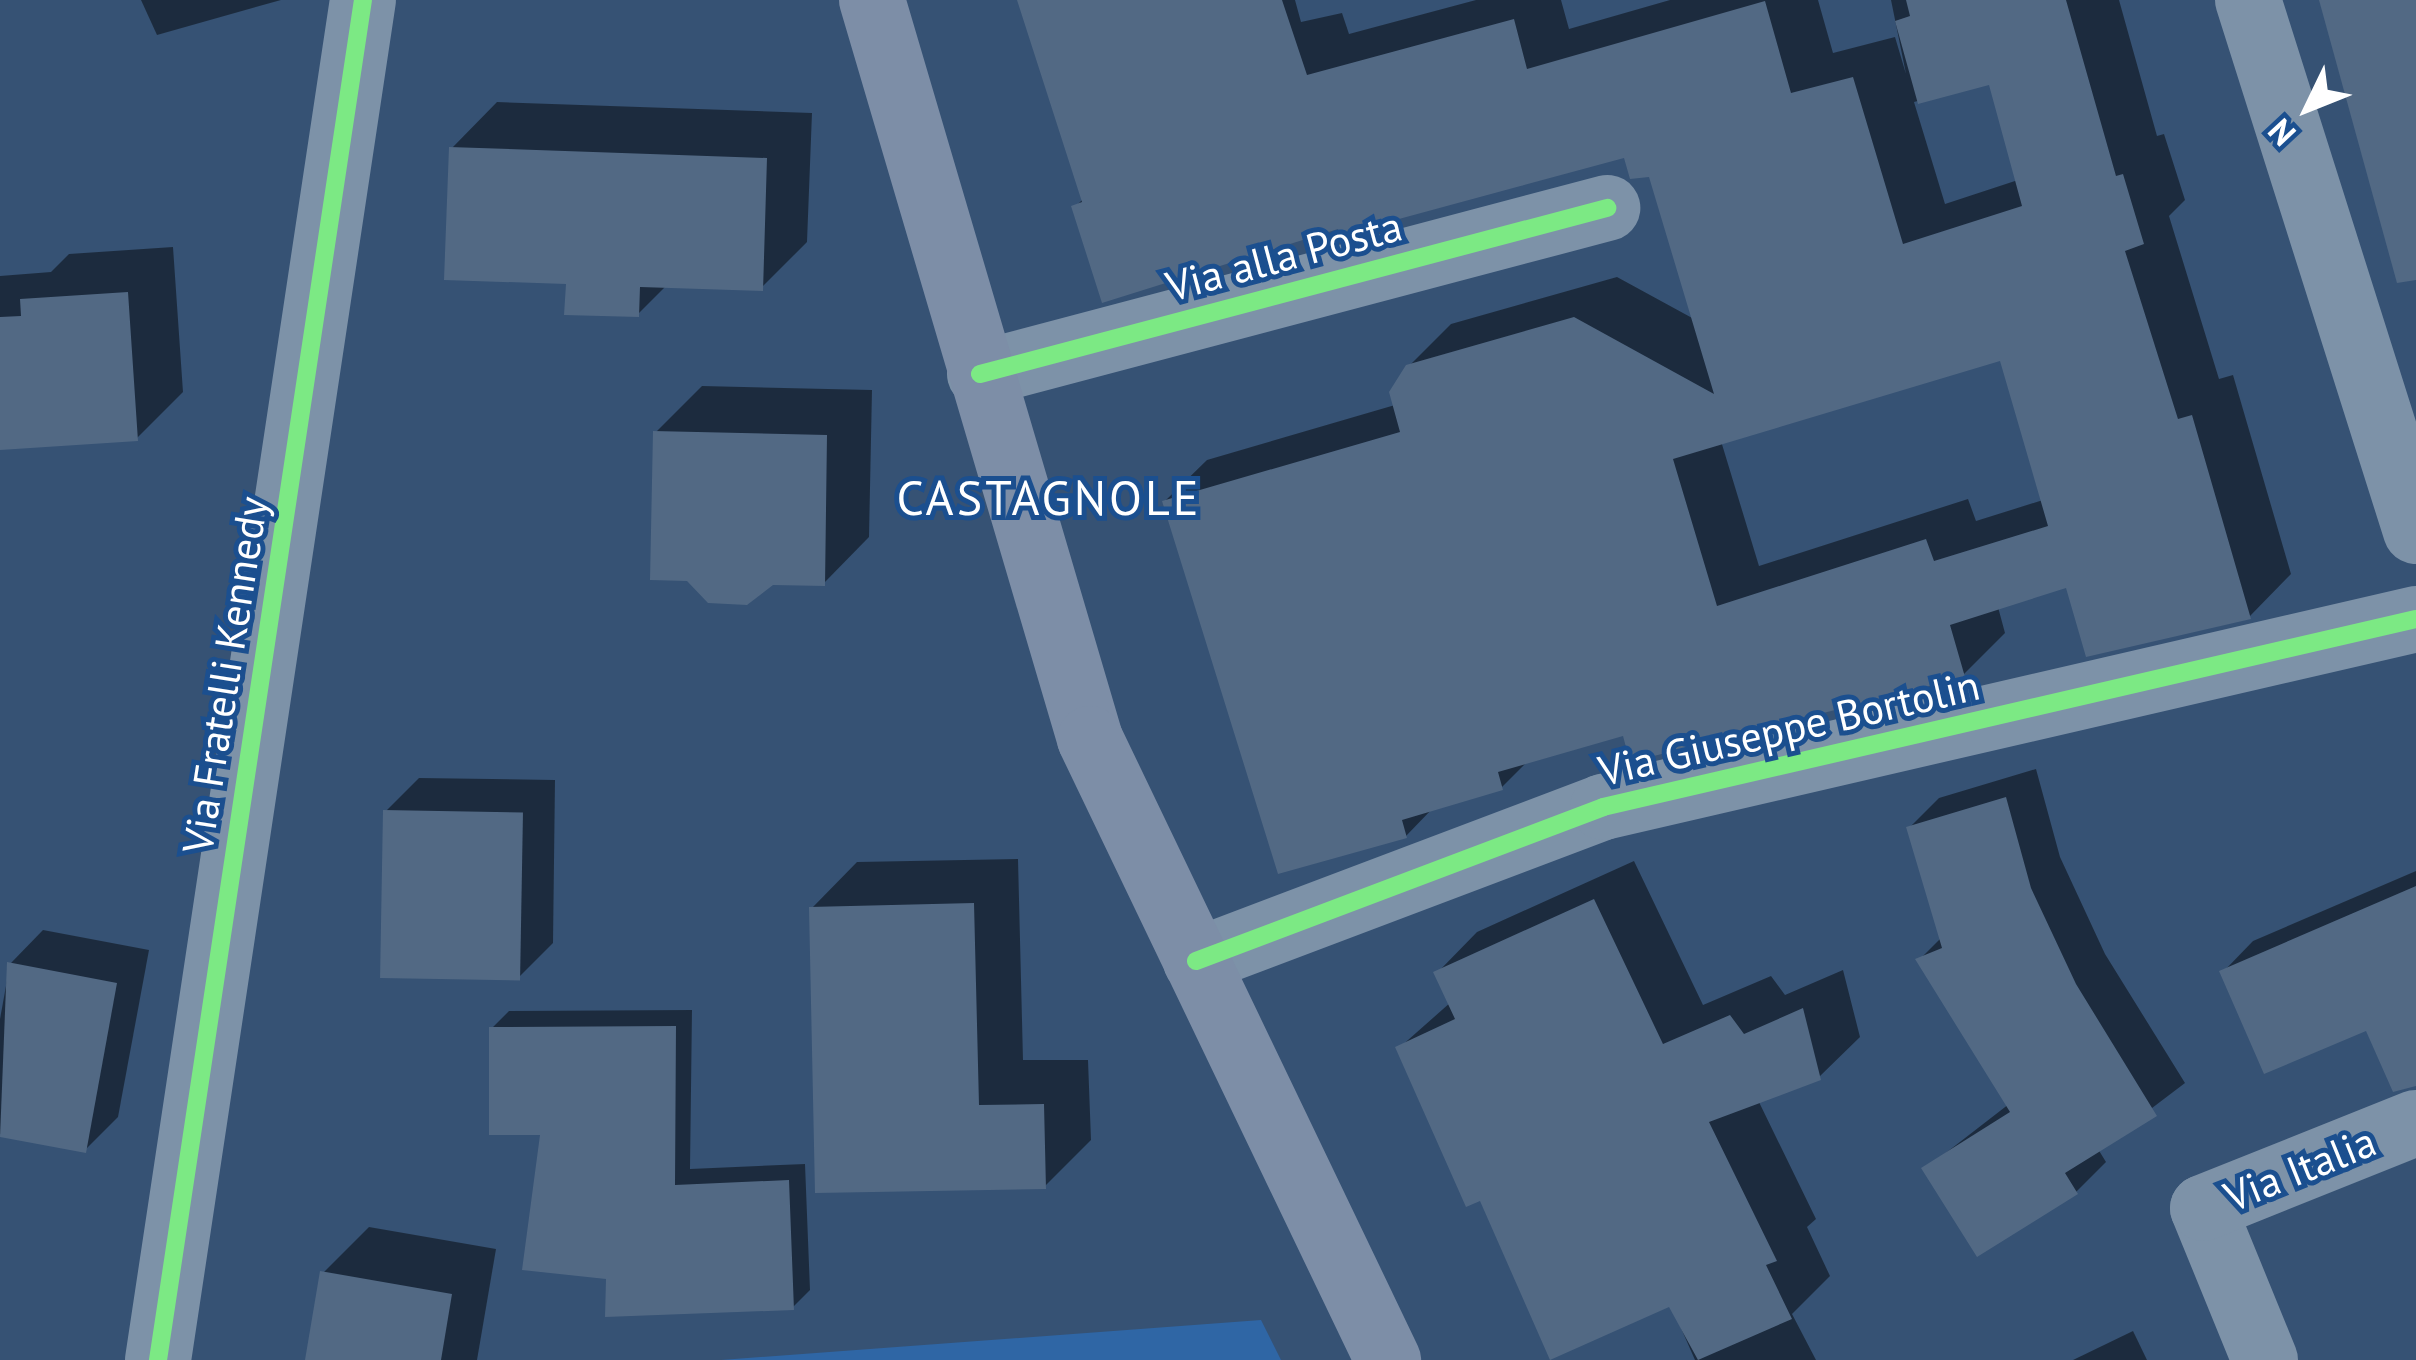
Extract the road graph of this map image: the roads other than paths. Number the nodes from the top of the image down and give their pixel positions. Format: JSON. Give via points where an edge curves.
{"nodes":[{"id":1,"x":362,"y":0,"type":"edge"},
{"id":2,"x":872,"y":0,"type":"edge"},
{"id":3,"x":2248,"y":0,"type":"edge"},
{"id":4,"x":1606,"y":208,"type":"dead end"},
{"id":5,"x":980,"y":374,"type":"junction"},
{"id":6,"x":2416,"y":531,"type":"edge"},
{"id":7,"x":2416,"y":619,"type":"edge"},
{"id":8,"x":1196,"y":961,"type":"junction"},
{"id":9,"x":2416,"y":1123,"type":"edge"},
{"id":10,"x":158,"y":1360,"type":"edge"},
{"id":11,"x":1388,"y":1360,"type":"edge"},
{"id":12,"x":2265,"y":1360,"type":"edge"}],
"edges":[{"from":1,"to":10,"type":"street","name":"Via Fratelli Kennedy"},
{"from":2,"to":5,"type":"main road"},
{"from":3,"to":6,"type":"street"},
{"from":4,"to":5,"type":"street","name":"Via alla Posta"},
{"from":5,"to":8,"type":"main road","via":[[1090,739]]},
{"from":7,"to":8,"type":"street","name":"Via Giuseppe Bortolin","via":[[1604,807]]},
{"from":8,"to":11,"type":"main road"},
{"from":9,"to":12,"type":"street","name":"Via Italia","via":[[2203,1208]]}]}
